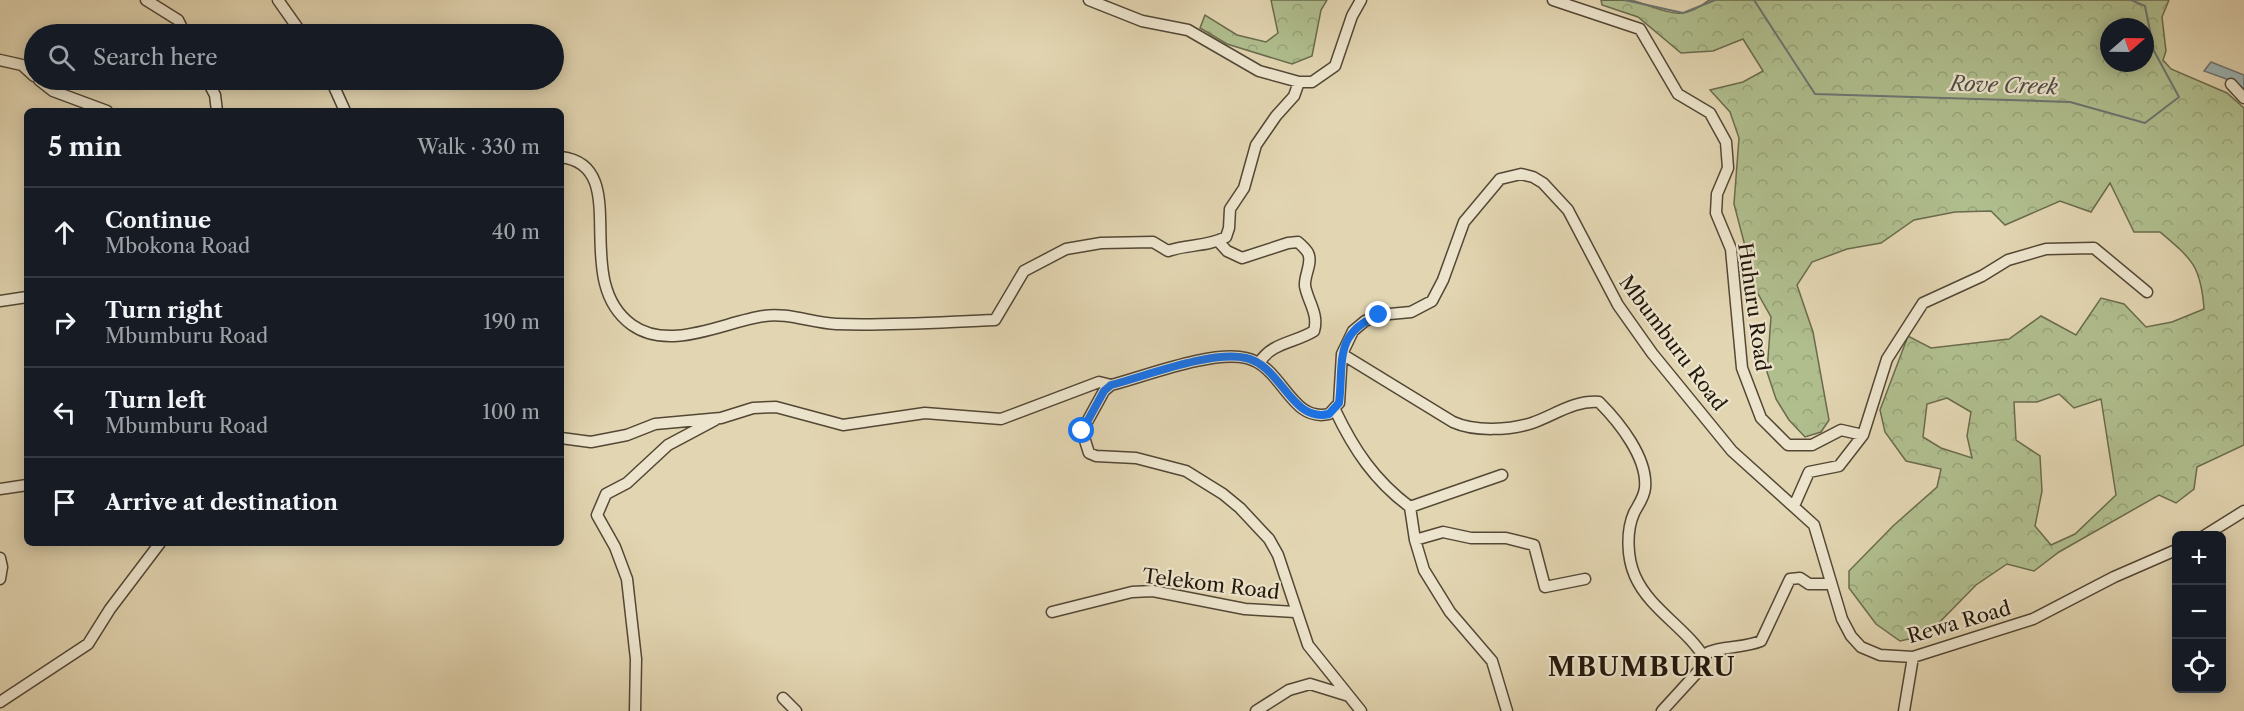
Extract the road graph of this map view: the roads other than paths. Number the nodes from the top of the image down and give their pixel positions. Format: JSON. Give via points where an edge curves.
{"nodes":[{"id":1,"x":146,"y":0,"type":"edge"},
{"id":2,"x":278,"y":0,"type":"edge"},
{"id":3,"x":1089,"y":0,"type":"edge"},
{"id":4,"x":1361,"y":0,"type":"edge"},
{"id":5,"x":1553,"y":0,"type":"edge"},
{"id":6,"x":180,"y":24,"type":"edge"},
{"id":7,"x":295,"y":24,"type":"edge"},
{"id":8,"x":0,"y":60,"type":"edge"},
{"id":9,"x":24,"y":67,"type":"edge"},
{"id":10,"x":1299,"y":82,"type":"junction"},
{"id":11,"x":2231,"y":84,"type":"dead end"},
{"id":12,"x":52,"y":90,"type":"edge"},
{"id":13,"x":212,"y":90,"type":"edge"},
{"id":14,"x":336,"y":90,"type":"edge"},
{"id":15,"x":2244,"y":98,"type":"edge"},
{"id":16,"x":99,"y":108,"type":"edge"},
{"id":17,"x":217,"y":108,"type":"edge"},
{"id":18,"x":344,"y":108,"type":"edge"},
{"id":19,"x":564,"y":157,"type":"edge"},
{"id":20,"x":1218,"y":241,"type":"junction"},
{"id":21,"x":2147,"y":292,"type":"dead end"},
{"id":22,"x":24,"y":297,"type":"edge"},
{"id":23,"x":0,"y":301,"type":"edge"},
{"id":24,"x":1342,"y":354,"type":"junction"},
{"id":25,"x":1258,"y":363,"type":"junction"},
{"id":26,"x":1111,"y":385,"type":"junction"},
{"id":27,"x":1335,"y":410,"type":"junction"},
{"id":28,"x":721,"y":418,"type":"junction"},
{"id":29,"x":1863,"y":435,"type":"junction"},
{"id":30,"x":564,"y":438,"type":"edge"},
{"id":31,"x":1502,"y":475,"type":"dead end"},
{"id":32,"x":24,"y":485,"type":"edge"},
{"id":33,"x":0,"y":489,"type":"edge"},
{"id":34,"x":1794,"y":506,"type":"junction"},
{"id":35,"x":1410,"y":507,"type":"junction"},
{"id":36,"x":2244,"y":511,"type":"edge"},
{"id":37,"x":2212,"y":531,"type":"edge"},
{"id":38,"x":1415,"y":540,"type":"junction"},
{"id":39,"x":158,"y":546,"type":"edge"},
{"id":40,"x":2172,"y":552,"type":"edge"},
{"id":41,"x":0,"y":558,"type":"edge"},
{"id":42,"x":0,"y":579,"type":"edge"},
{"id":43,"x":1585,"y":579,"type":"dead end"},
{"id":44,"x":1831,"y":584,"type":"junction"},
{"id":45,"x":1052,"y":612,"type":"dead end"},
{"id":46,"x":1295,"y":612,"type":"junction"},
{"id":47,"x":1703,"y":655,"type":"junction"},
{"id":48,"x":1913,"y":657,"type":"junction"},
{"id":49,"x":1349,"y":696,"type":"junction"},
{"id":50,"x":783,"y":698,"type":"dead end"},
{"id":51,"x":0,"y":702,"type":"edge"},
{"id":52,"x":635,"y":711,"type":"edge"},
{"id":53,"x":796,"y":711,"type":"edge"},
{"id":54,"x":1256,"y":711,"type":"edge"},
{"id":55,"x":1361,"y":711,"type":"edge"},
{"id":56,"x":1507,"y":711,"type":"edge"},
{"id":57,"x":1662,"y":711,"type":"edge"},
{"id":58,"x":1904,"y":711,"type":"edge"}],
"edges":[{"from":1,"to":6,"type":"street"},
{"from":2,"to":7,"type":"street"},
{"from":3,"to":10,"type":"street","via":[[1142,21],[1188,30],[1259,71]]},
{"from":4,"to":10,"type":"street","via":[[1335,66],[1312,82]]},
{"from":5,"to":29,"type":"street","name":"Huhuru Road","via":[[1640,29],[1678,94],[1710,113],[1726,142],[1728,168],[1717,195],[1716,213],[1731,249],[1742,368],[1761,418],[1788,445],[1812,445],[1841,430]]},
{"from":8,"to":9,"type":"street"},
{"from":10,"to":20,"type":"street","via":[[1294,96],[1256,146],[1244,188],[1230,210],[1226,237]]},
{"from":11,"to":15,"type":"street"},
{"from":12,"to":16,"type":"street"},
{"from":13,"to":17,"type":"street"},
{"from":14,"to":18,"type":"street"},
{"from":19,"to":20,"type":"street","via":[[576,159],[590,170],[598,186],[600,260],[606,291],[616,310],[633,326],[654,334],[680,336],[766,315],[834,324],[995,320],[1024,271],[1066,249],[1101,243],[1153,242],[1168,251]]},
{"from":20,"to":25,"type":"street","via":[[1242,258],[1298,242],[1308,252],[1305,284],[1317,323],[1314,332],[1274,346]]},
{"from":21,"to":29,"type":"street","via":[[2094,248],[2046,249],[2008,260],[1923,303],[1887,359]]},
{"from":22,"to":23,"type":"street"},
{"from":24,"to":27,"type":"street","name":"Mbumburu Road","via":[[1339,403]]},
{"from":24,"to":34,"type":"street","name":"Mbumburu Road","via":[[1353,331],[1365,321],[1379,315],[1411,312],[1432,301],[1464,222],[1479,202],[1500,179],[1521,174],[1533,177],[1555,193],[1568,210],[1618,305],[1652,353],[1732,451]]},
{"from":24,"to":47,"type":"street","via":[[1453,423],[1468,428],[1506,428],[1531,423],[1575,404],[1599,402],[1635,451],[1643,469],[1645,490],[1633,515],[1629,536],[1635,576],[1652,602]]},
{"from":25,"to":26,"type":"street","via":[[1237,356],[1213,358]]},
{"from":25,"to":27,"type":"street","via":[[1271,371],[1302,409],[1321,416]]},
{"from":26,"to":28,"type":"street","via":[[1099,382],[1000,419],[925,413],[843,425],[776,407],[753,408]]},
{"from":26,"to":46,"type":"street","via":[[1082,431],[1089,453],[1161,463],[1186,471],[1223,494],[1269,539],[1278,555]]},
{"from":27,"to":35,"type":"street","via":[[1367,466]]},
{"from":28,"to":30,"type":"street","via":[[655,424],[627,435],[591,442]]},
{"from":28,"to":52,"type":"street","via":[[668,445],[627,483],[606,494],[597,515],[627,579],[636,659]]},
{"from":29,"to":34,"type":"street","via":[[1839,466],[1809,472]]},
{"from":31,"to":35,"type":"street"},
{"from":32,"to":33,"type":"street"},
{"from":34,"to":44,"type":"street","name":"Rewa Road","via":[[1814,525]]},
{"from":35,"to":38,"type":"street"},
{"from":36,"to":37,"type":"street"},
{"from":38,"to":43,"type":"street","via":[[1443,532],[1471,538],[1506,538],[1534,545],[1545,587]]},
{"from":38,"to":56,"type":"street","via":[[1424,570],[1450,612],[1492,661]]},
{"from":39,"to":51,"type":"street","via":[[88,645]]},
{"from":40,"to":48,"type":"street","name":"Rewa Road","via":[[2033,619]]},
{"from":41,"to":42,"type":"street"},
{"from":44,"to":47,"type":"street","via":[[1790,579],[1761,641]]},
{"from":44,"to":48,"type":"street","name":"Rewa Road","via":[[1842,619],[1861,647],[1880,655]]},
{"from":45,"to":46,"type":"street","name":"Telekom Road","via":[[1132,592],[1153,591],[1245,609]]},
{"from":46,"to":49,"type":"street","via":[[1308,645]]},
{"from":47,"to":57,"type":"street","via":[[1704,666]]},
{"from":48,"to":58,"type":"street"},
{"from":49,"to":54,"type":"street","via":[[1310,684],[1289,690]]},
{"from":49,"to":55,"type":"street"},
{"from":50,"to":53,"type":"street"}]}
